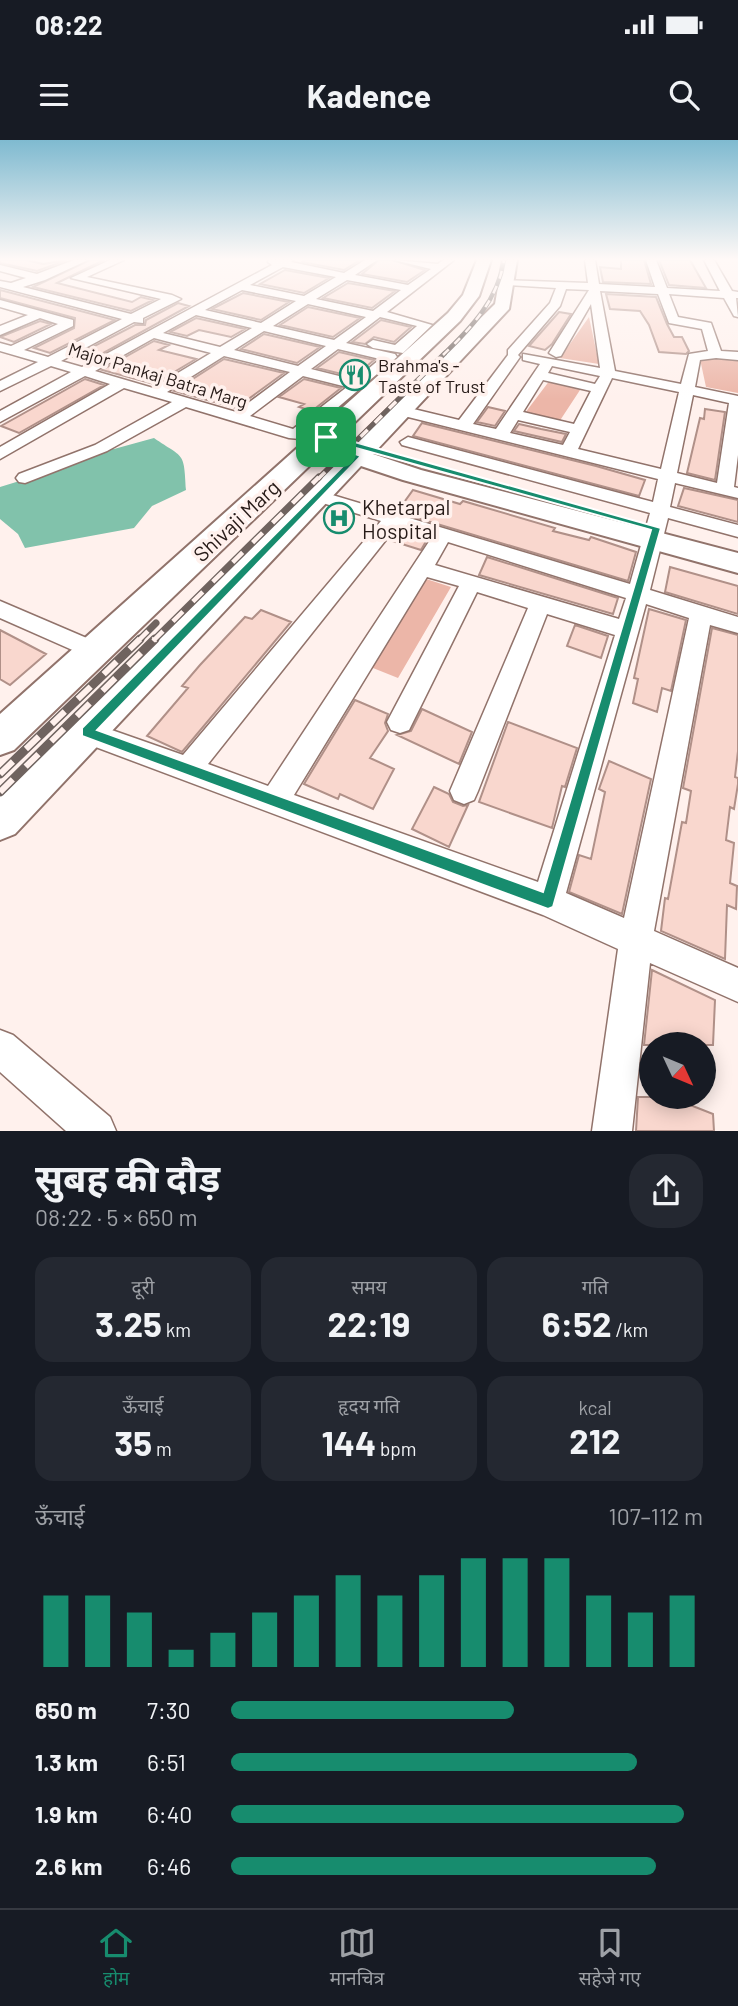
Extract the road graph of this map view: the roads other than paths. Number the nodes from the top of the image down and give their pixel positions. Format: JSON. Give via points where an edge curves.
{"nodes":[{"id":1,"x":82,"y":306,"type":"edge"},
{"id":2,"x":156,"y":306,"type":"edge"},
{"id":3,"x":195,"y":306,"type":"edge"},
{"id":4,"x":203,"y":306,"type":"edge"},
{"id":5,"x":298,"y":306,"type":"edge"},
{"id":6,"x":345,"y":306,"type":"edge"},
{"id":7,"x":387,"y":306,"type":"edge"},
{"id":8,"x":463,"y":306,"type":"edge"},
{"id":9,"x":502,"y":306,"type":"edge"},
{"id":10,"x":554,"y":306,"type":"edge"},
{"id":11,"x":584,"y":306,"type":"edge"},
{"id":12,"x":599,"y":306,"type":"edge"},
{"id":13,"x":669,"y":306,"type":"edge"},
{"id":14,"x":5,"y":308,"type":"edge"},
{"id":15,"x":200,"y":308,"type":"junction"},
{"id":16,"x":378,"y":313,"type":"junction"},
{"id":17,"x":40,"y":314,"type":"junction"},
{"id":18,"x":132,"y":318,"type":"junction"},
{"id":19,"x":268,"y":325,"type":"junction"},
{"id":20,"x":166,"y":326,"type":"junction"},
{"id":21,"x":0,"y":331,"type":"edge"},
{"id":22,"x":146,"y":337,"type":"junction"},
{"id":23,"x":341,"y":340,"type":"junction"},
{"id":24,"x":6,"y":349,"type":"edge"},
{"id":25,"x":394,"y":354,"type":"junction"},
{"id":26,"x":716,"y":354,"type":"junction"},
{"id":27,"x":216,"y":356,"type":"junction"},
{"id":28,"x":518,"y":356,"type":"junction"},
{"id":29,"x":738,"y":356,"type":"edge"},
{"id":30,"x":553,"y":357,"type":"junction"},
{"id":31,"x":0,"y":363,"type":"edge"},
{"id":32,"x":43,"y":365,"type":"junction"},
{"id":33,"x":82,"y":372,"type":"junction"},
{"id":34,"x":608,"y":373,"type":"junction"},
{"id":35,"x":296,"y":374,"type":"junction"},
{"id":36,"x":540,"y":375,"type":"junction"},
{"id":37,"x":121,"y":384,"type":"junction"},
{"id":38,"x":1,"y":386,"type":"edge"},
{"id":39,"x":353,"y":389,"type":"junction"},
{"id":40,"x":600,"y":389,"type":"junction"},
{"id":41,"x":687,"y":390,"type":"junction"},
{"id":42,"x":153,"y":394,"type":"junction"},
{"id":43,"x":737,"y":400,"type":"edge"},
{"id":44,"x":182,"y":402,"type":"junction"},
{"id":45,"x":401,"y":411,"type":"junction"},
{"id":46,"x":514,"y":414,"type":"junction"},
{"id":47,"x":0,"y":416,"type":"edge"},
{"id":48,"x":236,"y":419,"type":"junction"},
{"id":49,"x":463,"y":426,"type":"junction"},
{"id":50,"x":579,"y":430,"type":"junction"},
{"id":51,"x":500,"y":435,"type":"junction"},
{"id":52,"x":311,"y":438,"type":"junction"},
{"id":53,"x":408,"y":442,"type":"dead end"},
{"id":54,"x":361,"y":452,"type":"junction"},
{"id":55,"x":568,"y":452,"type":"junction"},
{"id":56,"x":0,"y":454,"type":"edge"},
{"id":57,"x":667,"y":476,"type":"junction"},
{"id":58,"x":25,"y":478,"type":"dead end"},
{"id":59,"x":731,"y":491,"type":"edge"},
{"id":60,"x":319,"y":496,"type":"junction"},
{"id":61,"x":394,"y":518,"type":"junction"},
{"id":62,"x":656,"y":526,"type":"junction"},
{"id":63,"x":738,"y":531,"type":"edge"},
{"id":64,"x":444,"y":534,"type":"junction"},
{"id":65,"x":738,"y":551,"type":"edge"},
{"id":66,"x":738,"y":563,"type":"edge"},
{"id":67,"x":422,"y":568,"type":"junction"},
{"id":68,"x":471,"y":583,"type":"junction"},
{"id":69,"x":638,"y":594,"type":"junction"},
{"id":70,"x":540,"y":604,"type":"junction"},
{"id":71,"x":0,"y":609,"type":"edge"},
{"id":72,"x":701,"y":614,"type":"junction"},
{"id":73,"x":738,"y":625,"type":"edge"},
{"id":74,"x":627,"y":630,"type":"junction"},
{"id":75,"x":94,"y":651,"type":"junction"},
{"id":76,"x":400,"y":722,"type":"dead end"},
{"id":77,"x":86,"y":732,"type":"junction"},
{"id":78,"x":0,"y":738,"type":"edge"},
{"id":79,"x":188,"y":769,"type":"junction"},
{"id":80,"x":464,"y":791,"type":"dead end"},
{"id":81,"x":275,"y":800,"type":"junction"},
{"id":82,"x":0,"y":820,"type":"edge"},
{"id":83,"x":548,"y":901,"type":"junction"},
{"id":84,"x":636,"y":938,"type":"junction"},
{"id":85,"x":738,"y":985,"type":"edge"},
{"id":86,"x":0,"y":1048,"type":"edge"},
{"id":87,"x":96,"y":1131,"type":"edge"},
{"id":88,"x":612,"y":1131,"type":"edge"}],
"edges":[{"from":1,"to":18,"type":"street"},
{"from":2,"to":18,"type":"street"},
{"from":3,"to":15,"type":"street"},
{"from":4,"to":15,"type":"street"},
{"from":5,"to":19,"type":"street"},
{"from":6,"to":16,"type":"street"},
{"from":7,"to":16,"type":"street"},
{"from":8,"to":52,"type":"main road","name":"Shivaji Marg"},
{"from":9,"to":45,"type":"main road","name":"Shivaji Marg"},
{"from":10,"to":28,"type":"street"},
{"from":11,"to":30,"type":"street"},
{"from":12,"to":34,"type":"street"},
{"from":13,"to":26,"type":"street","via":[[674,321],[707,326]]},
{"from":14,"to":17,"type":"street"},
{"from":15,"to":19,"type":"street"},
{"from":15,"to":20,"type":"street"},
{"from":16,"to":23,"type":"street"},
{"from":16,"to":25,"type":"street","via":[[426,325]]},
{"from":17,"to":21,"type":"street"},
{"from":17,"to":24,"type":"street","via":[[69,323]]},
{"from":18,"to":20,"type":"street"},
{"from":18,"to":32,"type":"street"},
{"from":19,"to":23,"type":"street"},
{"from":19,"to":27,"type":"street"},
{"from":20,"to":22,"type":"street"},
{"from":22,"to":27,"type":"street"},
{"from":22,"to":33,"type":"street"},
{"from":23,"to":25,"type":"street"},
{"from":23,"to":35,"type":"street"},
{"from":24,"to":32,"type":"street","name":"Major Pankaj Batra Marg"},
{"from":25,"to":39,"type":"street"},
{"from":26,"to":29,"type":"street"},
{"from":26,"to":41,"type":"street","via":[[694,357]]},
{"from":27,"to":35,"type":"street"},
{"from":27,"to":42,"type":"street"},
{"from":28,"to":30,"type":"street"},
{"from":28,"to":49,"type":"street"},
{"from":30,"to":34,"type":"street"},
{"from":30,"to":36,"type":"street"},
{"from":31,"to":32,"type":"street"},
{"from":32,"to":33,"type":"street","name":"Major Pankaj Batra Marg"},
{"from":32,"to":38,"type":"street"},
{"from":33,"to":37,"type":"street","name":"Major Pankaj Batra Marg"},
{"from":33,"to":47,"type":"street"},
{"from":34,"to":40,"type":"street"},
{"from":34,"to":41,"type":"street"},
{"from":35,"to":39,"type":"street"},
{"from":35,"to":48,"type":"street"},
{"from":36,"to":40,"type":"street"},
{"from":36,"to":46,"type":"street"},
{"from":37,"to":42,"type":"street","name":"Major Pankaj Batra Marg"},
{"from":37,"to":56,"type":"street"},
{"from":39,"to":52,"type":"street"},
{"from":40,"to":50,"type":"street"},
{"from":41,"to":43,"type":"street"},
{"from":41,"to":57,"type":"street"},
{"from":42,"to":44,"type":"street","name":"Major Pankaj Batra Marg"},
{"from":43,"to":59,"type":"street"},
{"from":44,"to":48,"type":"street","name":"Major Pankaj Batra Marg"},
{"from":44,"to":58,"type":"street","via":[[101,448]]},
{"from":45,"to":49,"type":"street"},
{"from":45,"to":54,"type":"main road","name":"Shivaji Marg"},
{"from":46,"to":50,"type":"street"},
{"from":46,"to":51,"type":"street"},
{"from":48,"to":52,"type":"street","name":"Major Pankaj Batra Marg"},
{"from":49,"to":51,"type":"street"},
{"from":50,"to":55,"type":"street"},
{"from":51,"to":55,"type":"street"},
{"from":52,"to":54,"type":"main road"},
{"from":52,"to":75,"type":"main road","name":"Shivaji Marg"},
{"from":53,"to":62,"type":"street"},
{"from":54,"to":60,"type":"main road","name":"Shivaji Marg"},
{"from":54,"to":62,"type":"main road","via":[[412,475]]},
{"from":55,"to":57,"type":"street"},
{"from":57,"to":59,"type":"street"},
{"from":57,"to":62,"type":"street"},
{"from":60,"to":61,"type":"street"},
{"from":60,"to":77,"type":"main road","name":"Shivaji Marg"},
{"from":61,"to":64,"type":"street"},
{"from":61,"to":79,"type":"street"},
{"from":62,"to":63,"type":"street"},
{"from":62,"to":65,"type":"main road"},
{"from":62,"to":66,"type":"main road"},
{"from":62,"to":69,"type":"street"},
{"from":64,"to":67,"type":"street"},
{"from":64,"to":69,"type":"street"},
{"from":67,"to":68,"type":"street"},
{"from":67,"to":81,"type":"street"},
{"from":68,"to":70,"type":"street"},
{"from":68,"to":76,"type":"street"},
{"from":69,"to":72,"type":"street"},
{"from":69,"to":74,"type":"street"},
{"from":70,"to":74,"type":"street"},
{"from":70,"to":80,"type":"street"},
{"from":71,"to":75,"type":"street"},
{"from":72,"to":73,"type":"street"},
{"from":72,"to":84,"type":"street"},
{"from":74,"to":83,"type":"street"},
{"from":75,"to":78,"type":"main road","name":"Shivaji Marg"},
{"from":77,"to":79,"type":"street"},
{"from":77,"to":82,"type":"main road","name":"Shivaji Marg"},
{"from":79,"to":81,"type":"street"},
{"from":81,"to":83,"type":"street"},
{"from":83,"to":84,"type":"street"},
{"from":84,"to":85,"type":"street"},
{"from":84,"to":88,"type":"street"},
{"from":86,"to":87,"type":"street"}]}
